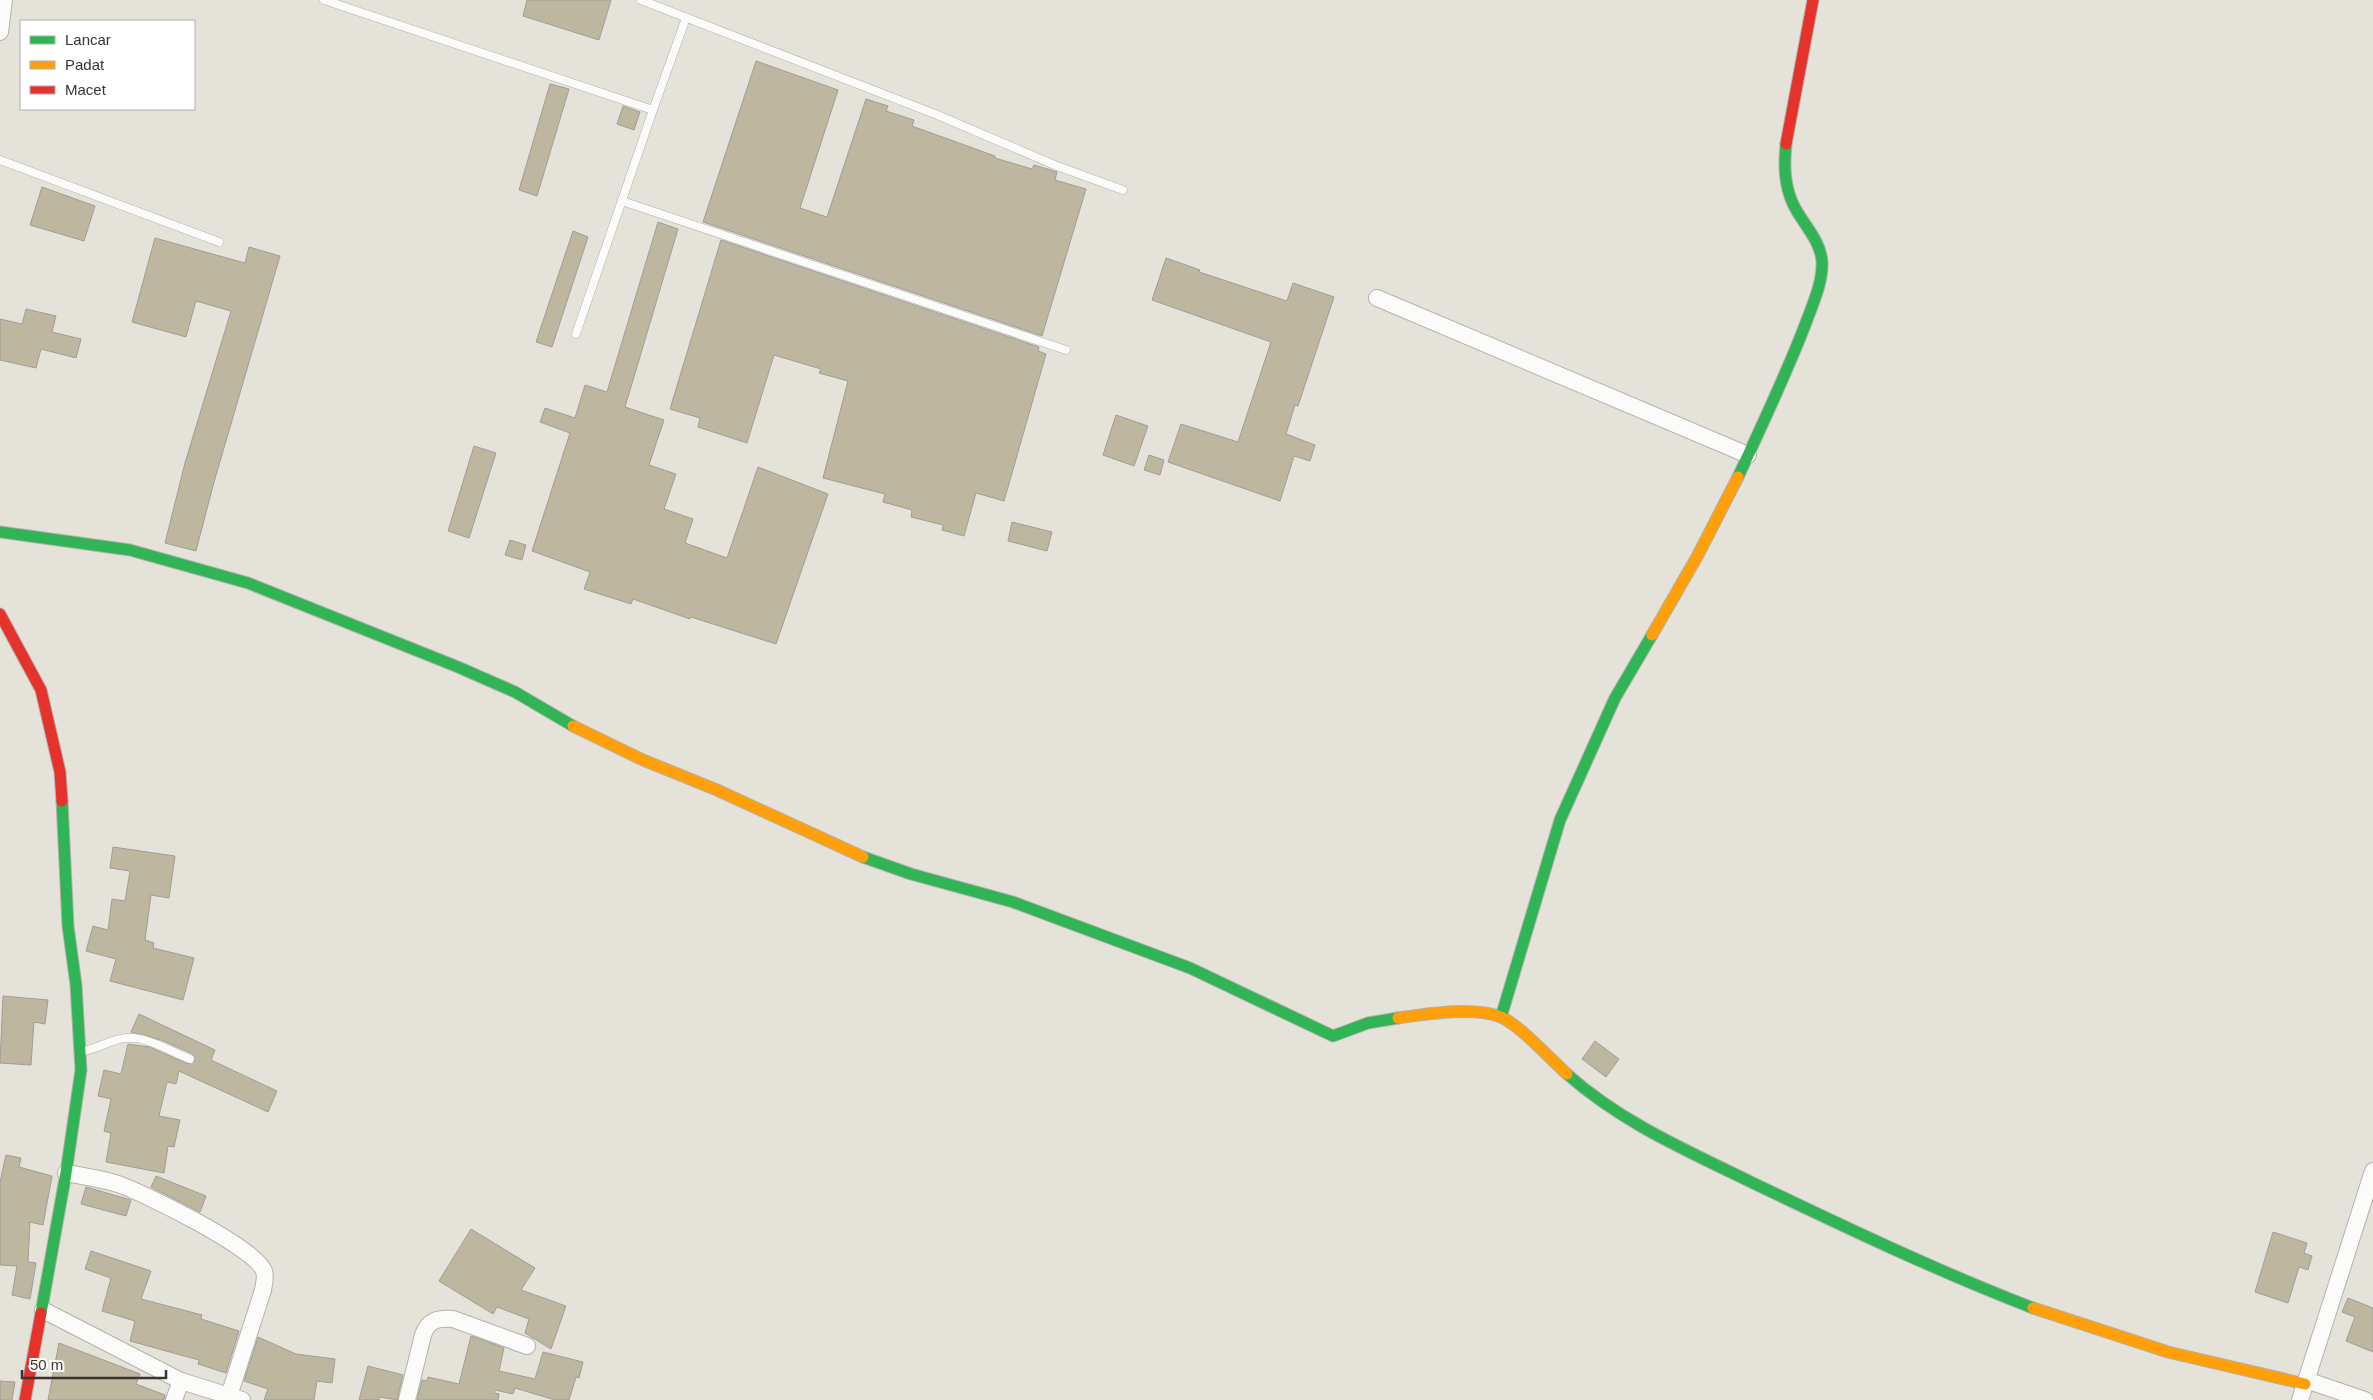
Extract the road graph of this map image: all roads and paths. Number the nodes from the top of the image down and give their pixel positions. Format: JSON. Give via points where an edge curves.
{"nodes":[{"id":1,"x":4,"y":0,"type":"edge"},
{"id":2,"x":324,"y":0,"type":"edge"},
{"id":3,"x":641,"y":0,"type":"edge"},
{"id":4,"x":1813,"y":0,"type":"edge"},
{"id":5,"x":686,"y":18,"type":"junction"},
{"id":6,"x":0,"y":32,"type":"edge"},
{"id":7,"x":653,"y":110,"type":"junction"},
{"id":8,"x":0,"y":160,"type":"edge"},
{"id":9,"x":1123,"y":190,"type":"dead end"},
{"id":10,"x":622,"y":201,"type":"junction"},
{"id":11,"x":219,"y":242,"type":"dead end"},
{"id":12,"x":1377,"y":298,"type":"dead end"},
{"id":13,"x":576,"y":334,"type":"dead end"},
{"id":14,"x":1066,"y":350,"type":"dead end"},
{"id":15,"x":1748,"y":455,"type":"junction"},
{"id":16,"x":0,"y":532,"type":"edge"},
{"id":17,"x":0,"y":614,"type":"edge"},
{"id":18,"x":1501,"y":1018,"type":"junction"},
{"id":19,"x":80,"y":1051,"type":"junction"},
{"id":20,"x":190,"y":1059,"type":"dead end"},
{"id":21,"x":2373,"y":1171,"type":"edge"},
{"id":22,"x":66,"y":1172,"type":"junction"},
{"id":23,"x":43,"y":1310,"type":"junction"},
{"id":24,"x":527,"y":1346,"type":"dead end"},
{"id":25,"x":2307,"y":1379,"type":"junction"},
{"id":26,"x":182,"y":1381,"type":"junction"},
{"id":27,"x":235,"y":1398,"type":"edge"},
{"id":28,"x":26,"y":1400,"type":"edge"},
{"id":29,"x":174,"y":1400,"type":"edge"},
{"id":30,"x":407,"y":1400,"type":"edge"},
{"id":31,"x":2300,"y":1400,"type":"edge"},
{"id":32,"x":2364,"y":1400,"type":"edge"}],
"edges":[{"from":1,"to":6,"type":"street"},
{"from":2,"to":7,"type":"lane"},
{"from":3,"to":5,"type":"lane"},
{"from":4,"to":15,"type":"street","via":[[1784,168],[1793,204],[1819,247],[1822,274],[1796,349]]},
{"from":5,"to":7,"type":"lane"},
{"from":5,"to":9,"type":"lane"},
{"from":7,"to":10,"type":"lane"},
{"from":8,"to":11,"type":"lane"},
{"from":10,"to":13,"type":"lane"},
{"from":10,"to":14,"type":"lane"},
{"from":12,"to":15,"type":"street"},
{"from":15,"to":18,"type":"street","via":[[1698,555],[1615,698],[1560,820]]},
{"from":16,"to":18,"type":"street","via":[[130,550],[248,583],[507,688],[643,760],[744,801],[858,856],[998,897],[1190,968],[1333,1036],[1348,1027],[1381,1019],[1459,1013]]},
{"from":17,"to":19,"type":"street","via":[[41,690],[60,772],[68,926]]},
{"from":18,"to":25,"type":"street","via":[[1571,1078],[1652,1133],[1845,1228],[2024,1304],[2122,1339],[2190,1358]]},
{"from":19,"to":20,"type":"lane","via":[[94,1050],[127,1038],[148,1042]]},
{"from":19,"to":22,"type":"street","via":[[80,1090]]},
{"from":21,"to":25,"type":"street"},
{"from":22,"to":23,"type":"street"},
{"from":22,"to":27,"type":"street","via":[[117,1184],[164,1204],[260,1263],[264,1272],[263,1290]]},
{"from":23,"to":26,"type":"street"},
{"from":23,"to":28,"type":"street"},
{"from":24,"to":30,"type":"street","via":[[453,1319],[432,1321],[423,1335]]},
{"from":25,"to":31,"type":"street"},
{"from":25,"to":32,"type":"street"},
{"from":26,"to":27,"type":"street"},
{"from":26,"to":29,"type":"street"}]}
